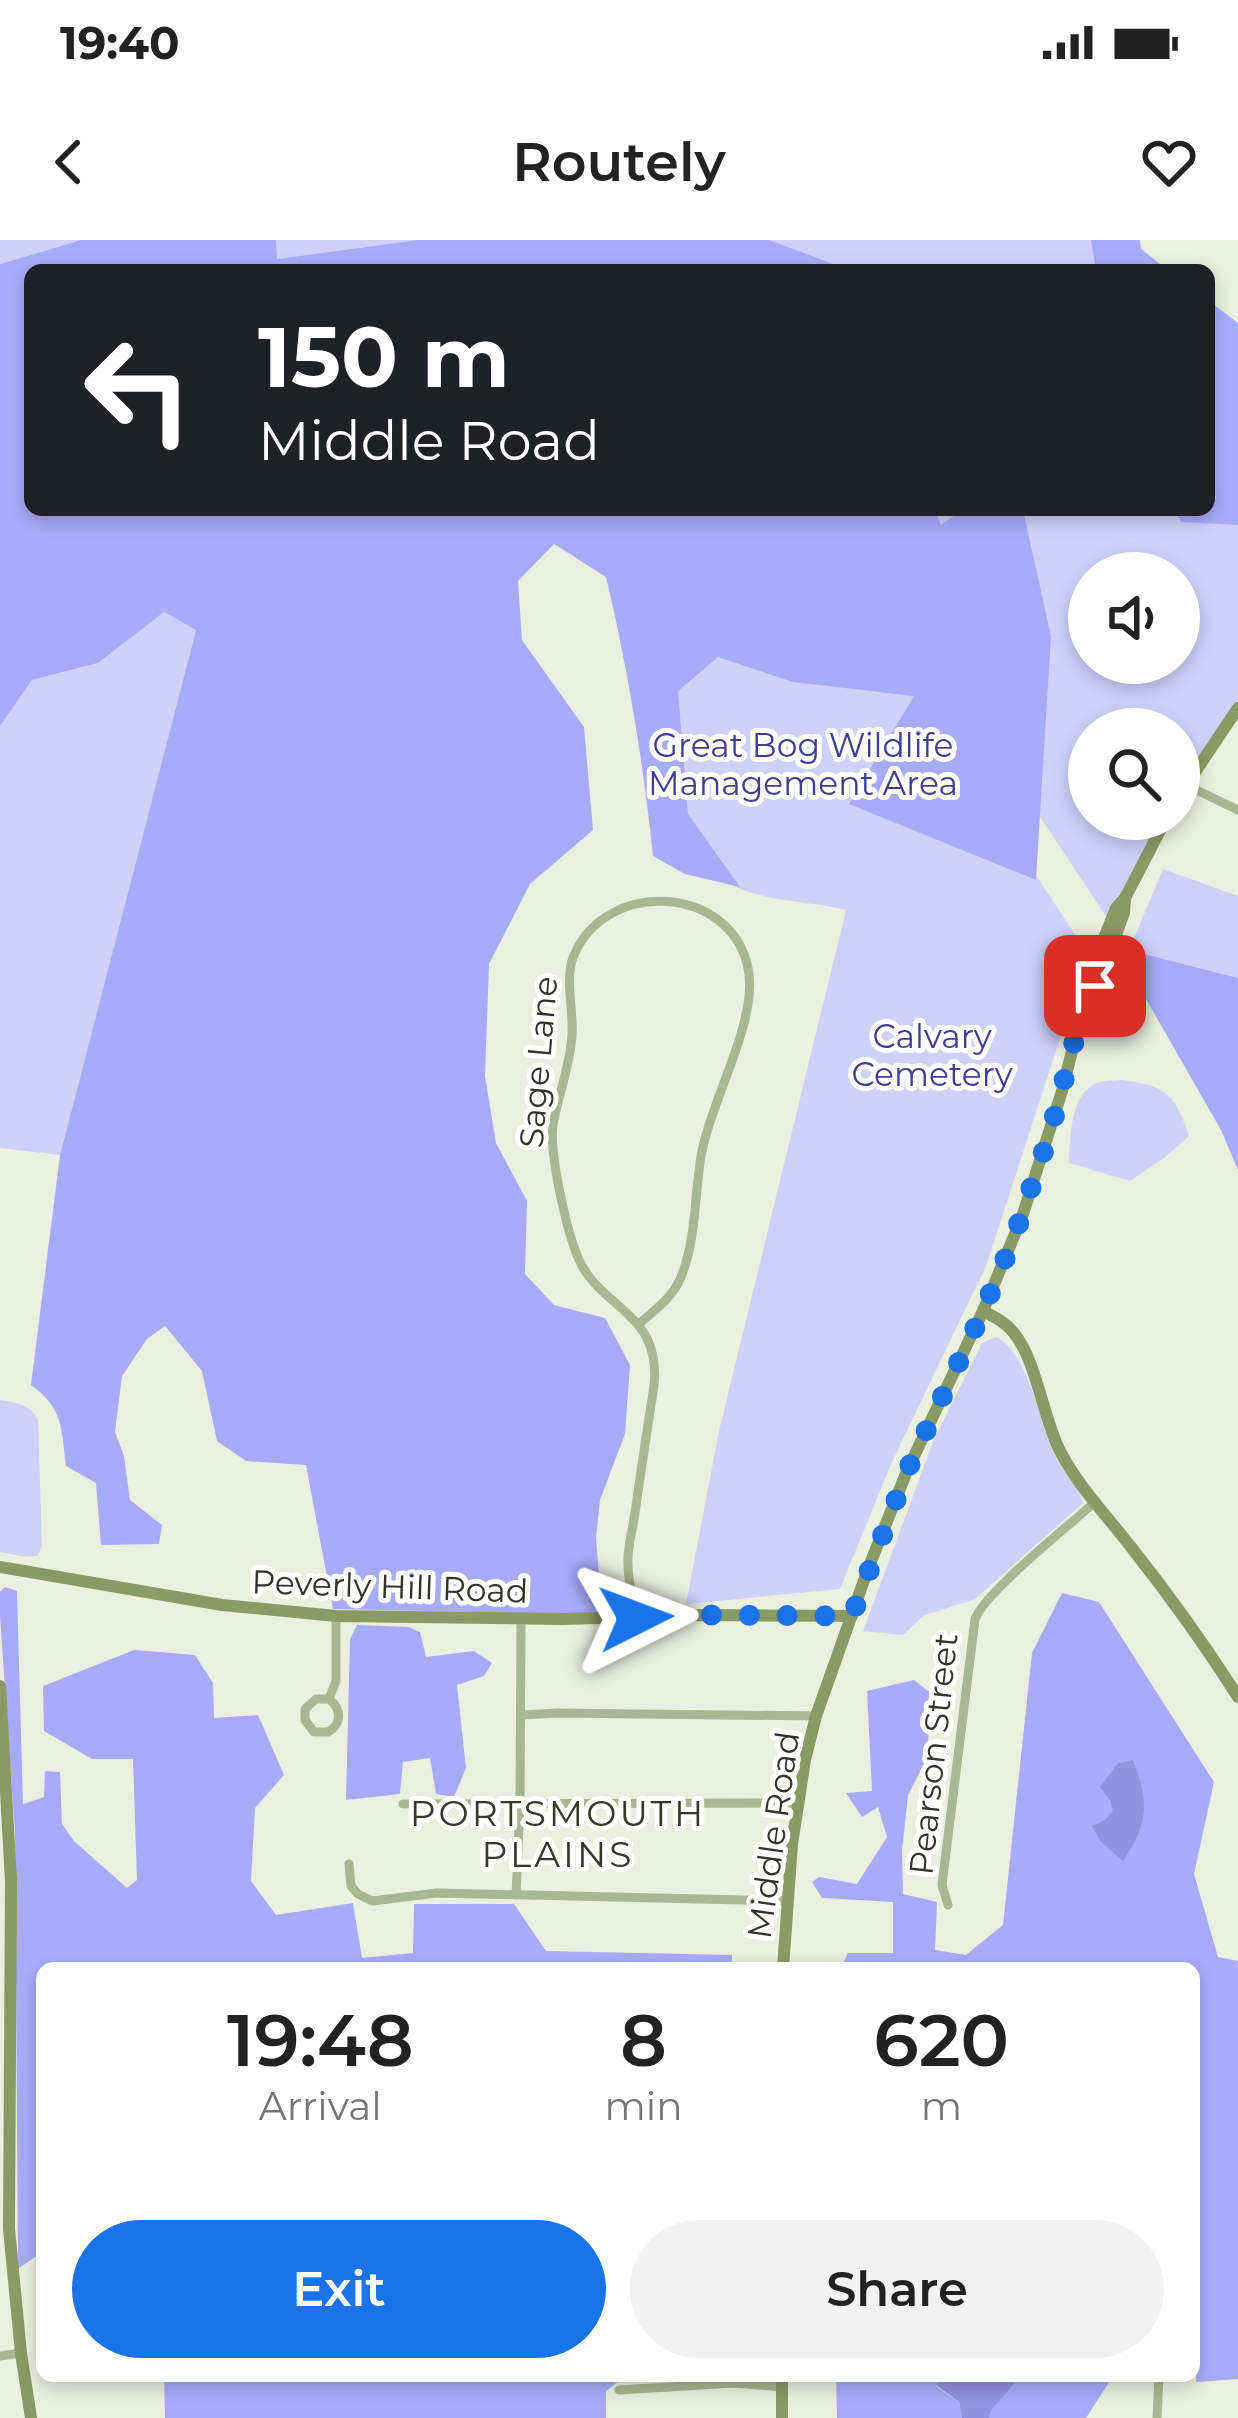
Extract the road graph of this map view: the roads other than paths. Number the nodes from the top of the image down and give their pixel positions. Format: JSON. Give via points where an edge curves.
{"nodes":[{"id":1,"x":1238,"y":709,"type":"edge"},
{"id":2,"x":1200,"y":765,"type":"edge"},
{"id":3,"x":1200,"y":797,"type":"edge"},
{"id":4,"x":1238,"y":810,"type":"edge"},
{"id":5,"x":1155,"y":840,"type":"edge"},
{"id":6,"x":983,"y":1311,"type":"junction"},
{"id":7,"x":640,"y":1323,"type":"junction"},
{"id":8,"x":1096,"y":1501,"type":"junction"},
{"id":9,"x":0,"y":1568,"type":"edge"},
{"id":10,"x":336,"y":1616,"type":"junction"},
{"id":11,"x":852,"y":1616,"type":"junction"},
{"id":12,"x":636,"y":1618,"type":"junction"},
{"id":13,"x":521,"y":1619,"type":"junction"},
{"id":14,"x":0,"y":1686,"type":"edge"},
{"id":15,"x":1238,"y":1697,"type":"edge"},
{"id":16,"x":329,"y":1699,"type":"dead end"},
{"id":17,"x":521,"y":1715,"type":"junction"},
{"id":18,"x":816,"y":1716,"type":"junction"},
{"id":19,"x":798,"y":1803,"type":"junction"},
{"id":20,"x":403,"y":1804,"type":"dead end"},
{"id":21,"x":520,"y":1804,"type":"junction"},
{"id":22,"x":350,"y":1864,"type":"dead end"},
{"id":23,"x":516,"y":1895,"type":"junction"},
{"id":24,"x":787,"y":1901,"type":"junction"},
{"id":25,"x":948,"y":1905,"type":"dead end"},
{"id":26,"x":783,"y":1962,"type":"edge"},
{"id":27,"x":21,"y":2353,"type":"junction"},
{"id":28,"x":0,"y":2356,"type":"edge"},
{"id":29,"x":759,"y":2382,"type":"edge"},
{"id":30,"x":782,"y":2382,"type":"edge"},
{"id":31,"x":1159,"y":2382,"type":"edge"},
{"id":32,"x":619,"y":2390,"type":"dead end"},
{"id":33,"x":31,"y":2418,"type":"edge"},
{"id":34,"x":782,"y":2418,"type":"edge"},
{"id":35,"x":1156,"y":2418,"type":"edge"}],
"edges":[{"from":1,"to":2,"type":"street"},
{"from":3,"to":4,"type":"street"},
{"from":5,"to":6,"type":"street","name":"Middle Road","via":[[1115,908],[1035,1179]]},
{"from":6,"to":8,"type":"street","via":[[1021,1343],[1054,1439]]},
{"from":6,"to":11,"type":"street","name":"Middle Road","via":[[907,1471]]},
{"from":7,"to":7,"type":"street","name":"Sage Lane","via":[[600,1290],[579,1259],[552,1128],[572,1036],[574,956],[596,925],[628,905],[679,902],[728,929],[751,981],[702,1148],[684,1271]]},
{"from":7,"to":12,"type":"street","via":[[654,1370],[628,1562]]},
{"from":8,"to":15,"type":"street"},
{"from":8,"to":25,"type":"street","name":"Pearson Street","via":[[978,1610],[942,1885]]},
{"from":9,"to":10,"type":"street","name":"Peverly Hill Road"},
{"from":10,"to":13,"type":"street","name":"Peverly Hill Road"},
{"from":10,"to":16,"type":"street"},
{"from":11,"to":12,"type":"street","name":"Peverly Hill Road"},
{"from":11,"to":18,"type":"street","name":"Middle Road"},
{"from":12,"to":13,"type":"street","name":"Peverly Hill Road"},
{"from":13,"to":17,"type":"street"},
{"from":14,"to":27,"type":"street","via":[[11,1881],[9,2229]]},
{"from":17,"to":18,"type":"street"},
{"from":17,"to":21,"type":"street"},
{"from":18,"to":19,"type":"street","name":"Middle Road"},
{"from":19,"to":21,"type":"street"},
{"from":19,"to":24,"type":"street","name":"Middle Road"},
{"from":20,"to":21,"type":"street"},
{"from":21,"to":23,"type":"street"},
{"from":22,"to":23,"type":"street","via":[[351,1886],[372,1901]]},
{"from":23,"to":24,"type":"street"},
{"from":24,"to":26,"type":"street","name":"Middle Road"},
{"from":27,"to":28,"type":"street"},
{"from":27,"to":33,"type":"street"},
{"from":29,"to":32,"type":"street"},
{"from":30,"to":34,"type":"street"},
{"from":31,"to":35,"type":"street"}]}
